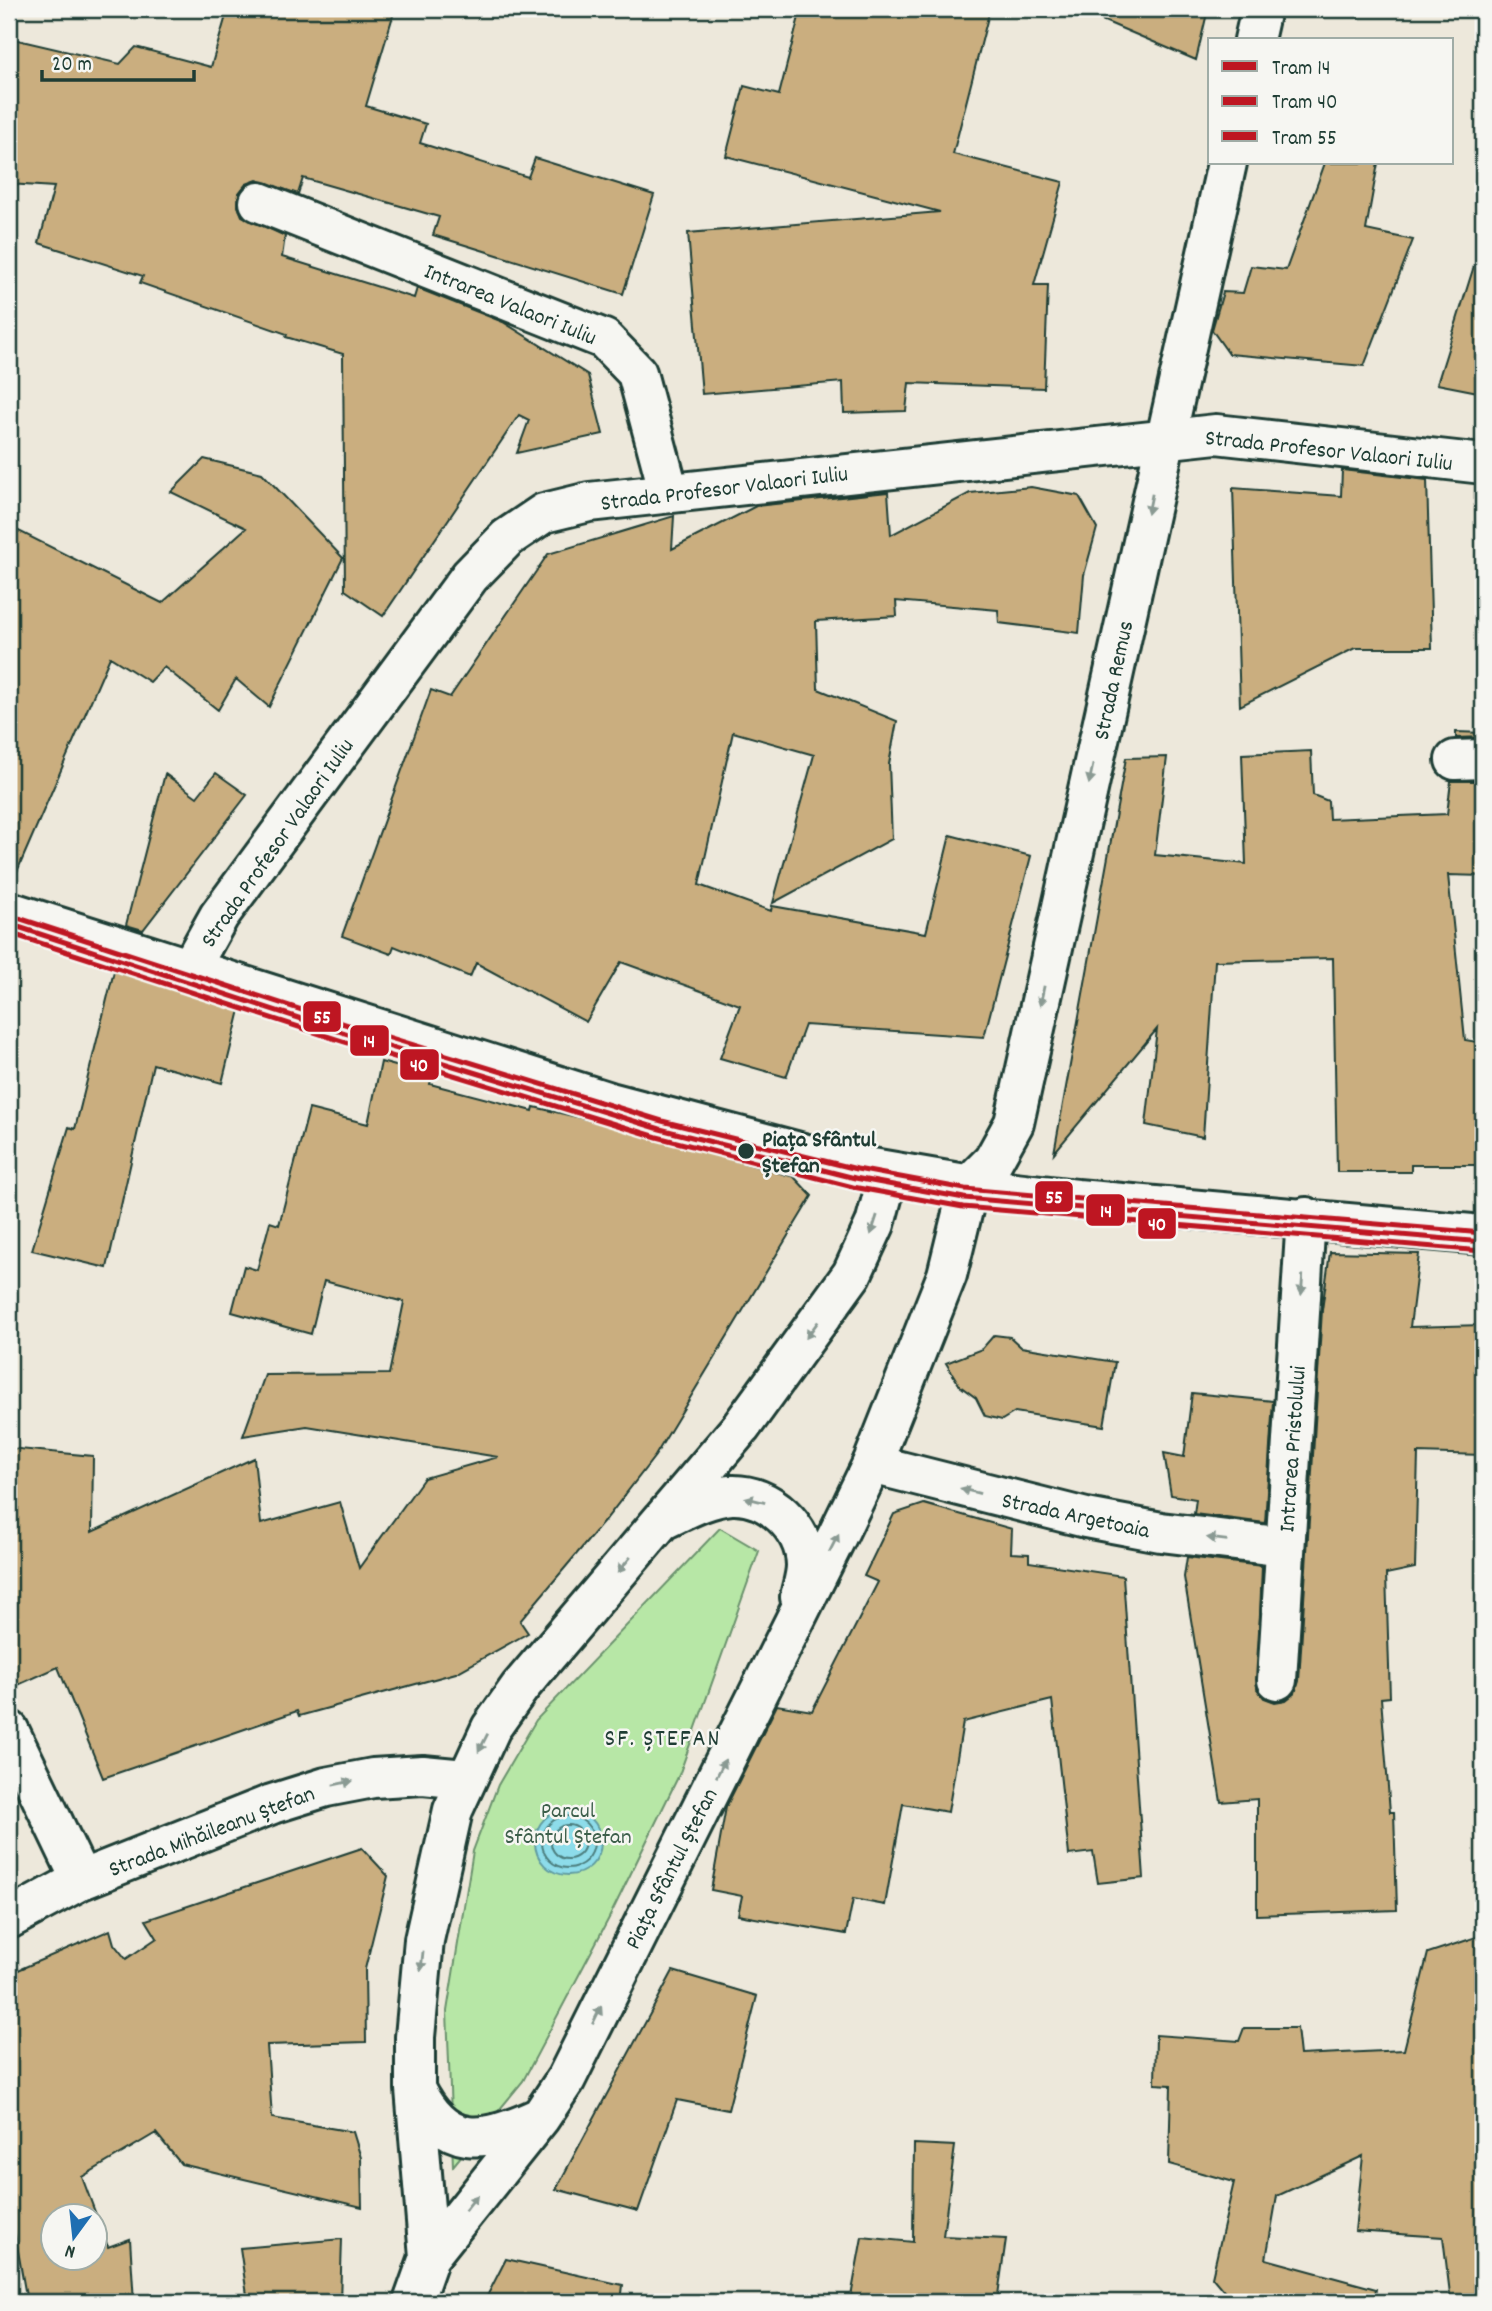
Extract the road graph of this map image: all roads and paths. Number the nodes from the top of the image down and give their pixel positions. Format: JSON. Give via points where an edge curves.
{"nodes":[{"id":1,"x":1261,"y":9,"type":"edge"},
{"id":2,"x":1254,"y":38,"type":"edge"},
{"id":3,"x":1227,"y":164,"type":"edge"},
{"id":4,"x":258,"y":202,"type":"dead end"},
{"id":5,"x":1165,"y":437,"type":"junction"},
{"id":6,"x":1483,"y":464,"type":"edge"},
{"id":7,"x":669,"y":493,"type":"junction"},
{"id":8,"x":9,"y":911,"type":"edge"},
{"id":9,"x":189,"y":970,"type":"junction"},
{"id":10,"x":889,"y":1172,"type":"junction"},
{"id":11,"x":969,"y":1185,"type":"junction"},
{"id":12,"x":1306,"y":1217,"type":"junction"},
{"id":13,"x":1483,"y":1235,"type":"edge"},
{"id":14,"x":872,"y":1464,"type":"junction"},
{"id":15,"x":661,"y":1521,"type":"junction"},
{"id":16,"x":1285,"y":1547,"type":"junction"},
{"id":17,"x":797,"y":1617,"type":"junction"},
{"id":18,"x":1277,"y":1680,"type":"dead end"},
{"id":19,"x":9,"y":1730,"type":"edge"},
{"id":20,"x":466,"y":1779,"type":"junction"},
{"id":21,"x":81,"y":1880,"type":"junction"},
{"id":22,"x":9,"y":1919,"type":"edge"},
{"id":23,"x":415,"y":2090,"type":"junction"},
{"id":24,"x":540,"y":2118,"type":"junction"},
{"id":25,"x":429,"y":2257,"type":"junction"},
{"id":26,"x":413,"y":2302,"type":"edge"}],
"edges":[{"from":1,"to":2,"type":"street"},
{"from":3,"to":5,"type":"street","name":"Strada Remus"},
{"from":4,"to":7,"type":"street","name":"Intrarea Valaori Iuliu","via":[[604,339],[637,373]]},
{"from":5,"to":6,"type":"street","name":"Strada Profesor Valaori Iuliu","via":[[1216,434]]},
{"from":5,"to":7,"type":"street","name":"Strada Profesor Valaori Iuliu"},
{"from":5,"to":11,"type":"street","name":"Strada Remus","one_way":true,"via":[[1014,1123],[993,1161]]},
{"from":7,"to":9,"type":"street","name":"Strada Profesor Valaori Iuliu","via":[[589,502],[544,513],[507,538],[470,576],[367,713],[219,916]]},
{"from":8,"to":9,"type":"street"},
{"from":9,"to":10,"type":"street","via":[[622,1106]]},
{"from":10,"to":11,"type":"street"},
{"from":10,"to":15,"type":"street","name":"Piața Sfântul Ștefan","one_way":true,"via":[[872,1232],[852,1275],[741,1427]]},
{"from":11,"to":12,"type":"street","via":[[1077,1199]]},
{"from":11,"to":14,"type":"street","name":"Piața Sfântul Ștefan","via":[[947,1275]]},
{"from":12,"to":13,"type":"street"},
{"from":12,"to":16,"type":"street","name":"Intrarea Pristolului","one_way":true},
{"from":16,"to":14,"type":"street","name":"Strada Argetoaia","one_way":true,"via":[[1086,1518]]},
{"from":17,"to":14,"type":"street","name":"Piața Sfântul Ștefan","one_way":true},
{"from":17,"to":15,"type":"street","name":"Piața Sfântul Ștefan","one_way":true,"via":[[806,1564],[798,1534],[771,1504],[733,1495],[702,1502]]},
{"from":15,"to":20,"type":"street","name":"Piața Sfântul Ștefan","one_way":true,"via":[[520,1687],[491,1728]]},
{"from":16,"to":18,"type":"street","name":"Intrarea Pristolului"},
{"from":24,"to":17,"type":"street","name":"Piața Sfântul Ștefan","one_way":true,"via":[[566,2079]]},
{"from":19,"to":21,"type":"street"},
{"from":21,"to":20,"type":"street","name":"Strada Mihăileanu Ștefan","one_way":true,"via":[[326,1787],[373,1777]]},
{"from":20,"to":23,"type":"street","name":"Piața Sfântul Ștefan","one_way":true,"via":[[453,1810],[424,1940]]},
{"from":21,"to":22,"type":"street","name":"Strada Mihăileanu Ștefan"},
{"from":23,"to":24,"type":"street","via":[[427,2114],[470,2138],[503,2134]]},
{"from":23,"to":25,"type":"street","name":"Piața Sfântul Ștefan"},
{"from":25,"to":24,"type":"street","name":"Piața Sfântul Ștefan","one_way":true},
{"from":25,"to":26,"type":"street","name":"Piața Sfântul Ștefan"}]}
